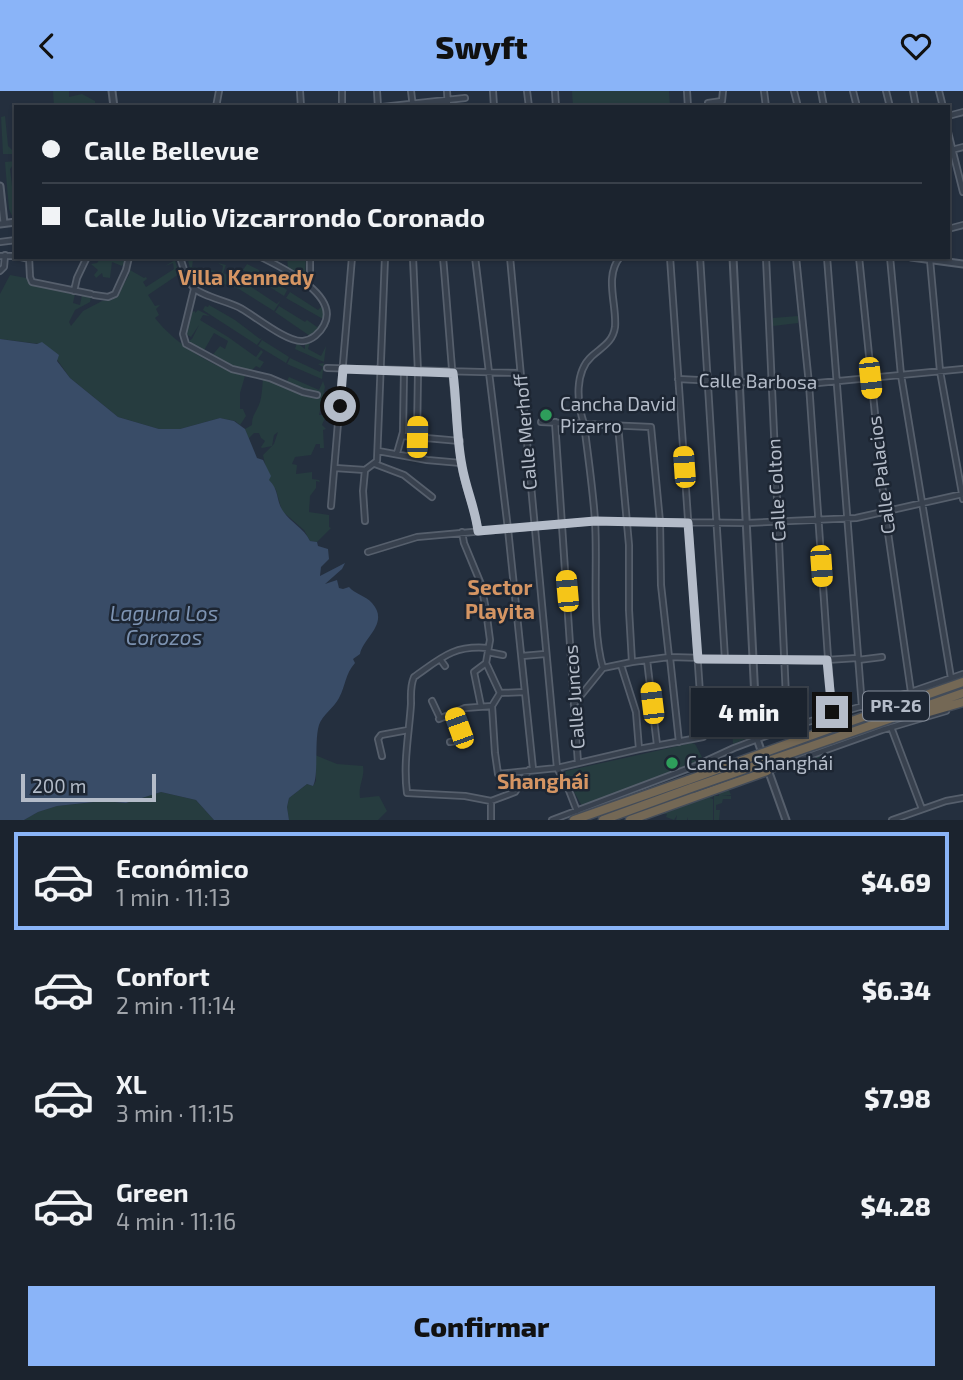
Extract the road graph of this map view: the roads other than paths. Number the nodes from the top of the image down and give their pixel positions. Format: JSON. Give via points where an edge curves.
{"nodes":[{"id":1,"x":411,"y":91,"type":"edge"},
{"id":2,"x":447,"y":91,"type":"edge"},
{"id":3,"x":723,"y":91,"type":"edge"},
{"id":4,"x":764,"y":91,"type":"edge"},
{"id":5,"x":465,"y":98,"type":"dead end"},
{"id":6,"x":448,"y":100,"type":"junction"},
{"id":7,"x":765,"y":100,"type":"junction"},
{"id":8,"x":708,"y":103,"type":"dead end"},
{"id":9,"x":412,"y":105,"type":"edge"},
{"id":10,"x":448,"y":105,"type":"edge"},
{"id":11,"x":761,"y":105,"type":"edge"},
{"id":12,"x":766,"y":105,"type":"edge"},
{"id":13,"x":963,"y":148,"type":"edge"},
{"id":14,"x":950,"y":150,"type":"edge"},
{"id":15,"x":0,"y":186,"type":"edge"},
{"id":16,"x":963,"y":192,"type":"edge"},
{"id":17,"x":2,"y":223,"type":"edge"},
{"id":18,"x":3,"y":256,"type":"edge"},
{"id":19,"x":29,"y":259,"type":"edge"},
{"id":20,"x":87,"y":259,"type":"edge"},
{"id":21,"x":129,"y":259,"type":"edge"},
{"id":22,"x":181,"y":259,"type":"edge"},
{"id":23,"x":264,"y":259,"type":"edge"},
{"id":24,"x":310,"y":259,"type":"edge"},
{"id":25,"x":352,"y":259,"type":"edge"},
{"id":26,"x":385,"y":259,"type":"edge"},
{"id":27,"x":413,"y":259,"type":"edge"},
{"id":28,"x":443,"y":259,"type":"edge"},
{"id":29,"x":475,"y":259,"type":"edge"},
{"id":30,"x":510,"y":259,"type":"edge"},
{"id":31,"x":619,"y":259,"type":"edge"},
{"id":32,"x":670,"y":259,"type":"edge"},
{"id":33,"x":700,"y":259,"type":"edge"},
{"id":34,"x":733,"y":259,"type":"edge"},
{"id":35,"x":766,"y":259,"type":"edge"},
{"id":36,"x":796,"y":259,"type":"edge"},
{"id":37,"x":827,"y":259,"type":"edge"},
{"id":38,"x":859,"y":259,"type":"edge"},
{"id":39,"x":890,"y":259,"type":"edge"},
{"id":40,"x":924,"y":259,"type":"edge"},
{"id":41,"x":930,"y":260,"type":"junction"},
{"id":42,"x":963,"y":264,"type":"edge"},
{"id":43,"x":0,"y":271,"type":"edge"},
{"id":44,"x":307,"y":285,"type":"junction"},
{"id":45,"x":194,"y":289,"type":"junction"},
{"id":46,"x":74,"y":291,"type":"junction"},
{"id":47,"x":327,"y":368,"type":"dead end"},
{"id":48,"x":343,"y":369,"type":"junction"},
{"id":49,"x":963,"y":369,"type":"edge"},
{"id":50,"x":380,"y":370,"type":"junction"},
{"id":51,"x":404,"y":371,"type":"junction"},
{"id":52,"x":940,"y":371,"type":"junction"},
{"id":53,"x":418,"y":372,"type":"junction"},
{"id":54,"x":453,"y":373,"type":"junction"},
{"id":55,"x":488,"y":373,"type":"junction"},
{"id":56,"x":520,"y":373,"type":"junction"},
{"id":57,"x":901,"y":375,"type":"junction"},
{"id":58,"x":870,"y":378,"type":"junction"},
{"id":59,"x":678,"y":379,"type":"junction"},
{"id":60,"x":708,"y":380,"type":"junction"},
{"id":61,"x":739,"y":381,"type":"junction"},
{"id":62,"x":836,"y":381,"type":"junction"},
{"id":63,"x":772,"y":383,"type":"junction"},
{"id":64,"x":809,"y":384,"type":"junction"},
{"id":65,"x":317,"y":395,"type":"dead end"},
{"id":66,"x":541,"y":422,"type":"dead end"},
{"id":67,"x":555,"y":422,"type":"junction"},
{"id":68,"x":584,"y":423,"type":"junction"},
{"id":69,"x":618,"y":425,"type":"junction"},
{"id":70,"x":403,"y":436,"type":"junction"},
{"id":71,"x":417,"y":437,"type":"junction"},
{"id":72,"x":460,"y":441,"type":"junction"},
{"id":73,"x":378,"y":451,"type":"junction"},
{"id":74,"x":397,"y":453,"type":"junction"},
{"id":75,"x":461,"y":463,"type":"junction"},
{"id":76,"x":375,"y":464,"type":"junction"},
{"id":77,"x":335,"y":468,"type":"junction"},
{"id":78,"x":365,"y":470,"type":"junction"},
{"id":79,"x":963,"y":496,"type":"edge"},
{"id":80,"x":432,"y":497,"type":"dead end"},
{"id":81,"x":922,"y":503,"type":"junction"},
{"id":82,"x":331,"y":506,"type":"dead end"},
{"id":83,"x":885,"y":512,"type":"junction"},
{"id":84,"x":846,"y":518,"type":"junction"},
{"id":85,"x":818,"y":520,"type":"junction"},
{"id":86,"x":365,"y":521,"type":"dead end"},
{"id":87,"x":595,"y":521,"type":"junction"},
{"id":88,"x":627,"y":521,"type":"junction"},
{"id":89,"x":660,"y":522,"type":"junction"},
{"id":90,"x":778,"y":522,"type":"junction"},
{"id":91,"x":688,"y":523,"type":"junction"},
{"id":92,"x":718,"y":523,"type":"junction"},
{"id":93,"x":747,"y":523,"type":"junction"},
{"id":94,"x":562,"y":524,"type":"junction"},
{"id":95,"x":534,"y":527,"type":"junction"},
{"id":96,"x":508,"y":529,"type":"junction"},
{"id":97,"x":478,"y":531,"type":"junction"},
{"id":98,"x":462,"y":532,"type":"junction"},
{"id":99,"x":368,"y":551,"type":"dead end"},
{"id":100,"x":488,"y":650,"type":"junction"},
{"id":101,"x":545,"y":654,"type":"junction"},
{"id":102,"x":503,"y":655,"type":"dead end"},
{"id":103,"x":522,"y":656,"type":"junction"},
{"id":104,"x":882,"y":657,"type":"dead end"},
{"id":105,"x":669,"y":658,"type":"junction"},
{"id":106,"x":440,"y":659,"type":"junction"},
{"id":107,"x":698,"y":659,"type":"junction"},
{"id":108,"x":725,"y":659,"type":"junction"},
{"id":109,"x":753,"y":659,"type":"junction"},
{"id":110,"x":858,"y":659,"type":"junction"},
{"id":111,"x":648,"y":660,"type":"junction"},
{"id":112,"x":827,"y":660,"type":"junction"},
{"id":113,"x":784,"y":661,"type":"junction"},
{"id":114,"x":632,"y":662,"type":"junction"},
{"id":115,"x":486,"y":663,"type":"junction"},
{"id":116,"x":621,"y":664,"type":"junction"},
{"id":117,"x":445,"y":666,"type":"dead end"},
{"id":118,"x":603,"y":668,"type":"junction"},
{"id":119,"x":963,"y":674,"type":"edge"},
{"id":120,"x":951,"y":678,"type":"junction"},
{"id":121,"x":963,"y":682,"type":"edge"},
{"id":122,"x":525,"y":692,"type":"junction"},
{"id":123,"x":911,"y":692,"type":"junction"},
{"id":124,"x":500,"y":693,"type":"junction"},
{"id":125,"x":963,"y":693,"type":"edge"},
{"id":126,"x":432,"y":701,"type":"dead end"},
{"id":127,"x":963,"y":703,"type":"edge"},
{"id":128,"x":574,"y":704,"type":"junction"},
{"id":129,"x":481,"y":706,"type":"junction"},
{"id":130,"x":492,"y":706,"type":"junction"},
{"id":131,"x":862,"y":707,"type":"junction"},
{"id":132,"x":453,"y":714,"type":"junction"},
{"id":133,"x":905,"y":714,"type":"junction"},
{"id":134,"x":832,"y":715,"type":"junction"},
{"id":135,"x":789,"y":721,"type":"dead end"},
{"id":136,"x":891,"y":727,"type":"junction"},
{"id":137,"x":408,"y":730,"type":"junction"},
{"id":138,"x":757,"y":739,"type":"junction"},
{"id":139,"x":450,"y":742,"type":"dead end"},
{"id":140,"x":679,"y":742,"type":"junction"},
{"id":141,"x":657,"y":745,"type":"junction"},
{"id":142,"x":639,"y":749,"type":"junction"},
{"id":143,"x":382,"y":756,"type":"dead end"},
{"id":144,"x":578,"y":763,"type":"junction"},
{"id":145,"x":556,"y":768,"type":"junction"},
{"id":146,"x":531,"y":769,"type":"junction"},
{"id":147,"x":767,"y":771,"type":"junction"},
{"id":148,"x":689,"y":784,"type":"junction"},
{"id":149,"x":963,"y":798,"type":"edge"},
{"id":150,"x":491,"y":801,"type":"junction"},
{"id":151,"x":922,"y":809,"type":"junction"},
{"id":152,"x":576,"y":816,"type":"edge"},
{"id":153,"x":491,"y":820,"type":"edge"},
{"id":154,"x":552,"y":820,"type":"edge"},
{"id":155,"x":603,"y":820,"type":"edge"},
{"id":156,"x":630,"y":820,"type":"edge"},
{"id":157,"x":786,"y":820,"type":"edge"},
{"id":158,"x":892,"y":820,"type":"edge"}],
"edges":[{"from":1,"to":9,"type":"street"},
{"from":2,"to":6,"type":"street"},
{"from":3,"to":8,"type":"street","via":[[722,101]]},
{"from":4,"to":7,"type":"street"},
{"from":5,"to":6,"type":"street"},
{"from":6,"to":9,"type":"street"},
{"from":6,"to":10,"type":"street"},
{"from":7,"to":11,"type":"street"},
{"from":7,"to":12,"type":"street"},
{"from":13,"to":14,"type":"street"},
{"from":14,"to":16,"type":"street"},
{"from":15,"to":17,"type":"street"},
{"from":18,"to":43,"type":"street"},
{"from":19,"to":46,"type":"street","via":[[32,282]]},
{"from":20,"to":46,"type":"street"},
{"from":21,"to":46,"type":"street","via":[[115,294],[108,297]]},
{"from":22,"to":45,"type":"street"},
{"from":23,"to":44,"type":"street"},
{"from":24,"to":44,"type":"street"},
{"from":25,"to":48,"type":"street"},
{"from":26,"to":50,"type":"street"},
{"from":27,"to":53,"type":"street"},
{"from":28,"to":54,"type":"street"},
{"from":29,"to":55,"type":"street"},
{"from":30,"to":56,"type":"street","name":"Calle Merhoff"},
{"from":31,"to":68,"type":"street","via":[[612,278],[613,334],[589,358],[580,377]]},
{"from":32,"to":59,"type":"street"},
{"from":33,"to":60,"type":"street"},
{"from":34,"to":61,"type":"street"},
{"from":35,"to":63,"type":"street","name":"Calle Colton"},
{"from":36,"to":64,"type":"street"},
{"from":37,"to":62,"type":"street"},
{"from":38,"to":58,"type":"street","name":"Calle Palacios"},
{"from":39,"to":57,"type":"street"},
{"from":40,"to":41,"type":"street"},
{"from":41,"to":42,"type":"street"},
{"from":41,"to":52,"type":"street"},
{"from":44,"to":45,"type":"street","via":[[323,299],[327,317],[319,333],[301,341],[232,303]]},
{"from":45,"to":65,"type":"street","via":[[183,334],[186,344],[232,369]]},
{"from":47,"to":48,"type":"street"},
{"from":48,"to":50,"type":"street"},
{"from":48,"to":77,"type":"street"},
{"from":49,"to":52,"type":"street","name":"Calle Barbosa"},
{"from":50,"to":51,"type":"street"},
{"from":50,"to":73,"type":"street"},
{"from":51,"to":53,"type":"street"},
{"from":51,"to":70,"type":"street"},
{"from":52,"to":57,"type":"street","name":"Calle Barbosa"},
{"from":52,"to":79,"type":"street"},
{"from":53,"to":54,"type":"street"},
{"from":53,"to":71,"type":"street"},
{"from":54,"to":55,"type":"street"},
{"from":54,"to":72,"type":"street"},
{"from":55,"to":56,"type":"street"},
{"from":55,"to":96,"type":"street"},
{"from":56,"to":95,"type":"street","name":"Calle Merhoff"},
{"from":57,"to":58,"type":"street","name":"Calle Barbosa"},
{"from":57,"to":81,"type":"street"},
{"from":58,"to":62,"type":"street","name":"Calle Barbosa"},
{"from":58,"to":83,"type":"street","name":"Calle Palacios"},
{"from":59,"to":60,"type":"street","name":"Calle Barbosa"},
{"from":59,"to":91,"type":"street"},
{"from":60,"to":61,"type":"street","name":"Calle Barbosa"},
{"from":60,"to":92,"type":"street"},
{"from":61,"to":63,"type":"street","name":"Calle Barbosa"},
{"from":61,"to":93,"type":"street"},
{"from":62,"to":64,"type":"street","name":"Calle Barbosa"},
{"from":62,"to":84,"type":"street"},
{"from":63,"to":64,"type":"street","name":"Calle Barbosa"},
{"from":63,"to":90,"type":"street","name":"Calle Colton"},
{"from":64,"to":85,"type":"street"},
{"from":66,"to":67,"type":"street"},
{"from":67,"to":68,"type":"street"},
{"from":67,"to":94,"type":"street","name":"Calle Juncos"},
{"from":68,"to":69,"type":"street"},
{"from":68,"to":87,"type":"street"},
{"from":69,"to":88,"type":"street"},
{"from":69,"to":89,"type":"street","via":[[650,427]]},
{"from":70,"to":71,"type":"street"},
{"from":70,"to":74,"type":"street"},
{"from":71,"to":72,"type":"street"},
{"from":72,"to":75,"type":"street"},
{"from":73,"to":74,"type":"street"},
{"from":73,"to":76,"type":"street"},
{"from":74,"to":75,"type":"street"},
{"from":75,"to":97,"type":"street"},
{"from":76,"to":78,"type":"street"},
{"from":76,"to":80,"type":"street","via":[[404,475]]},
{"from":77,"to":78,"type":"street"},
{"from":77,"to":82,"type":"street"},
{"from":78,"to":86,"type":"street"},
{"from":79,"to":81,"type":"street"},
{"from":81,"to":83,"type":"street"},
{"from":81,"to":120,"type":"street"},
{"from":83,"to":84,"type":"street"},
{"from":83,"to":123,"type":"street","name":"Calle Palacios"},
{"from":84,"to":85,"type":"street"},
{"from":84,"to":110,"type":"street"},
{"from":85,"to":90,"type":"street"},
{"from":85,"to":112,"type":"street"},
{"from":87,"to":88,"type":"street"},
{"from":87,"to":94,"type":"street"},
{"from":87,"to":118,"type":"street"},
{"from":88,"to":89,"type":"street"},
{"from":88,"to":114,"type":"street"},
{"from":89,"to":91,"type":"street"},
{"from":89,"to":105,"type":"street"},
{"from":90,"to":93,"type":"street"},
{"from":90,"to":113,"type":"street","name":"Calle Colton"},
{"from":91,"to":92,"type":"street"},
{"from":91,"to":107,"type":"street"},
{"from":92,"to":93,"type":"street"},
{"from":92,"to":108,"type":"street"},
{"from":93,"to":109,"type":"street"},
{"from":94,"to":95,"type":"street"},
{"from":94,"to":128,"type":"street","name":"Calle Juncos"},
{"from":95,"to":96,"type":"street"},
{"from":95,"to":101,"type":"street","name":"Calle Merhoff"},
{"from":96,"to":97,"type":"street"},
{"from":96,"to":103,"type":"street"},
{"from":97,"to":98,"type":"street"},
{"from":98,"to":99,"type":"street","via":[[417,537]]},
{"from":98,"to":100,"type":"street","via":[[482,589]]},
{"from":100,"to":102,"type":"street"},
{"from":100,"to":106,"type":"street","via":[[453,650]]},
{"from":100,"to":115,"type":"street"},
{"from":101,"to":103,"type":"street"},
{"from":101,"to":145,"type":"street","name":"Calle Merhoff"},
{"from":103,"to":122,"type":"street"},
{"from":104,"to":110,"type":"street"},
{"from":105,"to":107,"type":"street"},
{"from":105,"to":111,"type":"street"},
{"from":105,"to":140,"type":"street"},
{"from":106,"to":117,"type":"street"},
{"from":106,"to":137,"type":"street","via":[[414,677]]},
{"from":107,"to":108,"type":"street"},
{"from":107,"to":140,"type":"street","via":[[703,737]]},
{"from":108,"to":109,"type":"street"},
{"from":109,"to":113,"type":"street"},
{"from":109,"to":138,"type":"street"},
{"from":110,"to":112,"type":"street"},
{"from":110,"to":131,"type":"street"},
{"from":111,"to":114,"type":"street"},
{"from":111,"to":141,"type":"street"},
{"from":112,"to":113,"type":"street"},
{"from":112,"to":134,"type":"street"},
{"from":113,"to":135,"type":"street","name":"Calle Colton"},
{"from":114,"to":116,"type":"street"},
{"from":115,"to":124,"type":"street"},
{"from":115,"to":129,"type":"street","via":[[474,672]]},
{"from":116,"to":118,"type":"street"},
{"from":116,"to":142,"type":"street","via":[[636,712]]},
{"from":118,"to":128,"type":"street"},
{"from":119,"to":120,"type":"street"},
{"from":120,"to":123,"type":"street"},
{"from":121,"to":148,"type":"highway","number":"PR-26","bridge":true},
{"from":122,"to":124,"type":"street"},
{"from":122,"to":146,"type":"street"},
{"from":123,"to":131,"type":"street"},
{"from":124,"to":130,"type":"street"},
{"from":125,"to":133,"type":"highway","number":"PR-26"},
{"from":126,"to":132,"type":"street","via":[[440,718]]},
{"from":127,"to":133,"type":"highway","via":[[919,715]]},
{"from":127,"to":136,"type":"street"},
{"from":128,"to":144,"type":"street","name":"Calle Juncos"},
{"from":129,"to":130,"type":"street"},
{"from":129,"to":132,"type":"street"},
{"from":130,"to":146,"type":"street","via":[[497,772]]},
{"from":131,"to":134,"type":"street"},
{"from":132,"to":139,"type":"street","via":[[462,740]]},
{"from":133,"to":148,"type":"highway","number":"PR-26","bridge":true},
{"from":134,"to":138,"type":"street"},
{"from":136,"to":147,"type":"street"},
{"from":136,"to":151,"type":"street"},
{"from":137,"to":143,"type":"street","via":[[381,734]]},
{"from":137,"to":150,"type":"street","via":[[407,793]]},
{"from":138,"to":147,"type":"street"},
{"from":138,"to":152,"type":"street"},
{"from":140,"to":141,"type":"street"},
{"from":141,"to":142,"type":"street"},
{"from":142,"to":144,"type":"street"},
{"from":144,"to":145,"type":"street"},
{"from":145,"to":146,"type":"street"},
{"from":145,"to":152,"type":"street","name":"Calle Merhoff"},
{"from":146,"to":150,"type":"street","via":[[515,792]]},
{"from":147,"to":156,"type":"highway"},
{"from":147,"to":157,"type":"street"},
{"from":148,"to":152,"type":"highway","number":"PR-26"},
{"from":148,"to":155,"type":"highway","number":"PR-26"},
{"from":149,"to":151,"type":"street"},
{"from":150,"to":153,"type":"street"},
{"from":151,"to":158,"type":"street"},
{"from":152,"to":154,"type":"street"}]}
